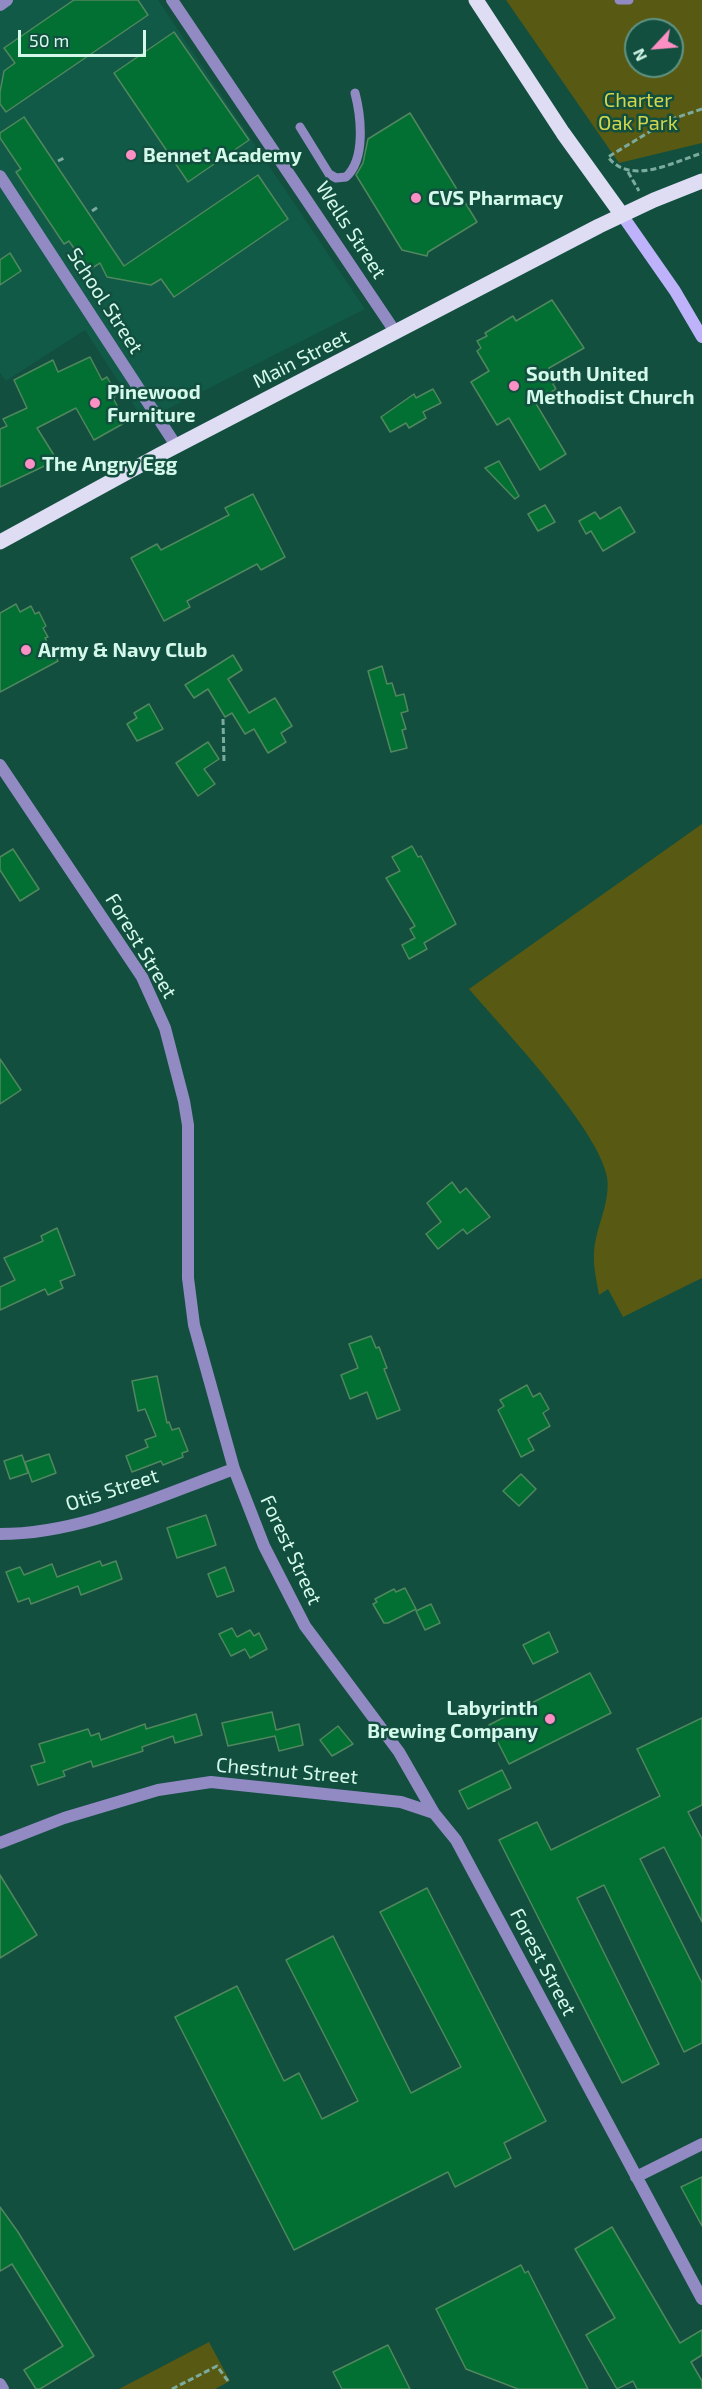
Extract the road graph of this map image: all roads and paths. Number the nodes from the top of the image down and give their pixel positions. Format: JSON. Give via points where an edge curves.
{"nodes":[{"id":1,"x":7,"y":0,"type":"edge"},
{"id":2,"x":172,"y":0,"type":"edge"},
{"id":3,"x":476,"y":0,"type":"edge"},
{"id":4,"x":619,"y":0,"type":"edge"},
{"id":5,"x":629,"y":0,"type":"edge"},
{"id":6,"x":0,"y":5,"type":"edge"},
{"id":7,"x":355,"y":93,"type":"dead end"},
{"id":8,"x":702,"y":109,"type":"edge"},
{"id":9,"x":300,"y":127,"type":"dead end"},
{"id":10,"x":702,"y":153,"type":"edge"},
{"id":11,"x":64,"y":158,"type":"dead end"},
{"id":12,"x":58,"y":161,"type":"dead end"},
{"id":13,"x":628,"y":172,"type":"junction"},
{"id":14,"x":0,"y":176,"type":"edge"},
{"id":15,"x":702,"y":181,"type":"edge"},
{"id":16,"x":647,"y":203,"type":"junction"},
{"id":17,"x":98,"y":207,"type":"dead end"},
{"id":18,"x":92,"y":211,"type":"dead end"},
{"id":19,"x":622,"y":215,"type":"junction"},
{"id":20,"x":396,"y":333,"type":"junction"},
{"id":21,"x":702,"y":337,"type":"edge"},
{"id":22,"x":177,"y":447,"type":"junction"},
{"id":23,"x":1,"y":541,"type":"edge"},
{"id":24,"x":223,"y":719,"type":"dead end"},
{"id":25,"x":224,"y":762,"type":"dead end"},
{"id":26,"x":0,"y":765,"type":"edge"},
{"id":27,"x":234,"y":1468,"type":"junction"},
{"id":28,"x":0,"y":1534,"type":"edge"},
{"id":29,"x":435,"y":1813,"type":"junction"},
{"id":30,"x":0,"y":1843,"type":"edge"},
{"id":31,"x":702,"y":2144,"type":"edge"},
{"id":32,"x":636,"y":2177,"type":"junction"},
{"id":33,"x":702,"y":2299,"type":"edge"},
{"id":34,"x":228,"y":2381,"type":"dead end"},
{"id":35,"x":0,"y":2384,"type":"edge"},
{"id":36,"x":3,"y":2389,"type":"edge"},
{"id":37,"x":172,"y":2389,"type":"edge"}],
"edges":[{"from":1,"to":6,"type":"street"},
{"from":2,"to":20,"type":"street","name":"Wells Street"},
{"from":3,"to":19,"type":"main road"},
{"from":4,"to":5,"type":"lane"},
{"from":7,"to":9,"type":"lane","via":[[362,131],[354,165],[346,177],[329,174]]},
{"from":8,"to":13,"type":"path","via":[[669,120],[608,157]]},
{"from":10,"to":13,"type":"path"},
{"from":11,"to":12,"type":"path"},
{"from":13,"to":16,"type":"path"},
{"from":14,"to":22,"type":"street","name":"School Street"},
{"from":15,"to":16,"type":"main road","name":"Main Street"},
{"from":16,"to":19,"type":"main road","name":"Main Street"},
{"from":17,"to":18,"type":"path"},
{"from":19,"to":20,"type":"main road","name":"Main Street"},
{"from":19,"to":21,"type":"main road"},
{"from":20,"to":22,"type":"main road","name":"Main Street"},
{"from":22,"to":23,"type":"main road","name":"Main Street"},
{"from":24,"to":25,"type":"path"},
{"from":26,"to":27,"type":"street","name":"Forest Street","via":[[122,945],[153,998],[165,1029],[188,1125],[188,1278],[194,1325]]},
{"from":27,"to":28,"type":"street","name":"Otis Street","via":[[86,1522],[32,1534]]},
{"from":27,"to":29,"type":"street","name":"Forest Street","via":[[264,1546],[305,1626],[399,1752]]},
{"from":29,"to":30,"type":"street","name":"Chestnut Street","via":[[401,1802],[211,1782],[137,1796]]},
{"from":29,"to":32,"type":"street","name":"Forest Street","via":[[456,1840]]},
{"from":31,"to":32,"type":"street"},
{"from":32,"to":33,"type":"street","name":"Forest Street"},
{"from":34,"to":37,"type":"path","via":[[217,2366]]},
{"from":35,"to":36,"type":"street"}]}
